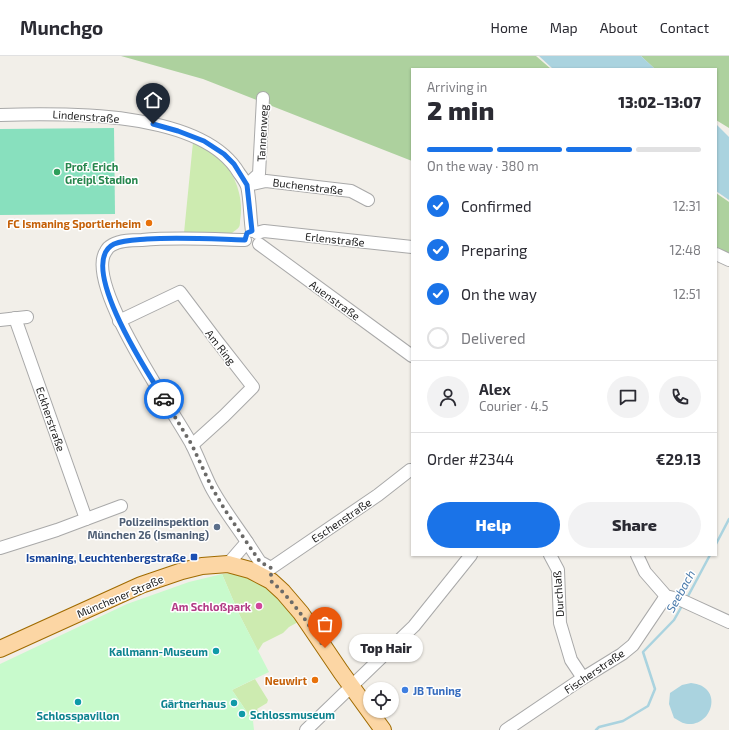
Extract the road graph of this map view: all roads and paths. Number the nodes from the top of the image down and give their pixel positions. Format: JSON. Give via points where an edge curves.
{"nodes":[{"id":1,"x":263,"y":98,"type":"dead end"},
{"id":2,"x":0,"y":115,"type":"edge"},
{"id":3,"x":247,"y":185,"type":"junction"},
{"id":4,"x":368,"y":200,"type":"dead end"},
{"id":5,"x":253,"y":237,"type":"junction"},
{"id":6,"x":411,"y":247,"type":"edge"},
{"id":7,"x":717,"y":254,"type":"edge"},
{"id":8,"x":729,"y":260,"type":"edge"},
{"id":9,"x":0,"y":320,"type":"edge"},
{"id":10,"x":119,"y":321,"type":"junction"},
{"id":11,"x":411,"y":355,"type":"edge"},
{"id":12,"x":192,"y":445,"type":"junction"},
{"id":13,"x":410,"y":470,"type":"dead end"},
{"id":14,"x":121,"y":506,"type":"dead end"},
{"id":15,"x":86,"y":519,"type":"junction"},
{"id":16,"x":247,"y":542,"type":"junction"},
{"id":17,"x":0,"y":548,"type":"edge"},
{"id":18,"x":469,"y":556,"type":"edge"},
{"id":19,"x":551,"y":556,"type":"edge"},
{"id":20,"x":638,"y":556,"type":"edge"},
{"id":21,"x":228,"y":564,"type":"junction"},
{"id":22,"x":271,"y":574,"type":"junction"},
{"id":23,"x":666,"y":596,"type":"junction"},
{"id":24,"x":729,"y":622,"type":"edge"},
{"id":25,"x":0,"y":650,"type":"edge"},
{"id":26,"x":583,"y":678,"type":"junction"},
{"id":27,"x":351,"y":686,"type":"junction"},
{"id":28,"x":306,"y":730,"type":"edge"},
{"id":29,"x":383,"y":730,"type":"edge"},
{"id":30,"x":506,"y":730,"type":"edge"}],
"edges":[{"from":1,"to":3,"type":"street","name":"Tannenweg","via":[[259,174]]},
{"from":2,"to":3,"type":"street","name":"Lindenstraße","via":[[82,114],[141,121],[165,127],[204,141],[224,154],[234,164]]},
{"from":3,"to":4,"type":"street","name":"Buchenstraße","via":[[266,181],[351,191]]},
{"from":3,"to":5,"type":"street","name":"Lindenstraße"},
{"from":5,"to":6,"type":"street","name":"Erlenstraße","via":[[264,231]]},
{"from":5,"to":10,"type":"street","name":"Erlenstraße","via":[[174,237],[113,244],[105,252],[102,273]]},
{"from":5,"to":11,"type":"street","name":"Auenstraße"},
{"from":7,"to":8,"type":"street"},
{"from":9,"to":15,"type":"street","name":"Eckherstraße","via":[[21,318]]},
{"from":10,"to":12,"type":"street","name":"Erlenstraße"},
{"from":10,"to":12,"type":"street","name":"Am Ring","via":[[180,292],[253,387]]},
{"from":12,"to":16,"type":"street","name":"Erlenstraße","via":[[211,486]]},
{"from":13,"to":22,"type":"street","name":"Eschenstraße"},
{"from":14,"to":15,"type":"street"},
{"from":15,"to":17,"type":"street"},
{"from":16,"to":21,"type":"street"},
{"from":16,"to":22,"type":"street"},
{"from":18,"to":27,"type":"street","via":[[414,626]]},
{"from":19,"to":26,"type":"street","name":"Durchlaß","via":[[558,570],[560,623],[571,660]]},
{"from":20,"to":23,"type":"street","via":[[646,572]]},
{"from":21,"to":22,"type":"main road","name":"Münchener Straße"},
{"from":21,"to":25,"type":"main road","name":"Münchener Straße","via":[[182,570],[141,584]]},
{"from":22,"to":27,"type":"main road","name":"Münchener Straße"},
{"from":23,"to":24,"type":"street"},
{"from":23,"to":26,"type":"street","name":"Fischerstraße","via":[[633,644],[622,654]]},
{"from":26,"to":30,"type":"street","name":"Fischerstraße"},
{"from":27,"to":28,"type":"street"},
{"from":27,"to":29,"type":"main road","name":"Münchener Straße"}]}
